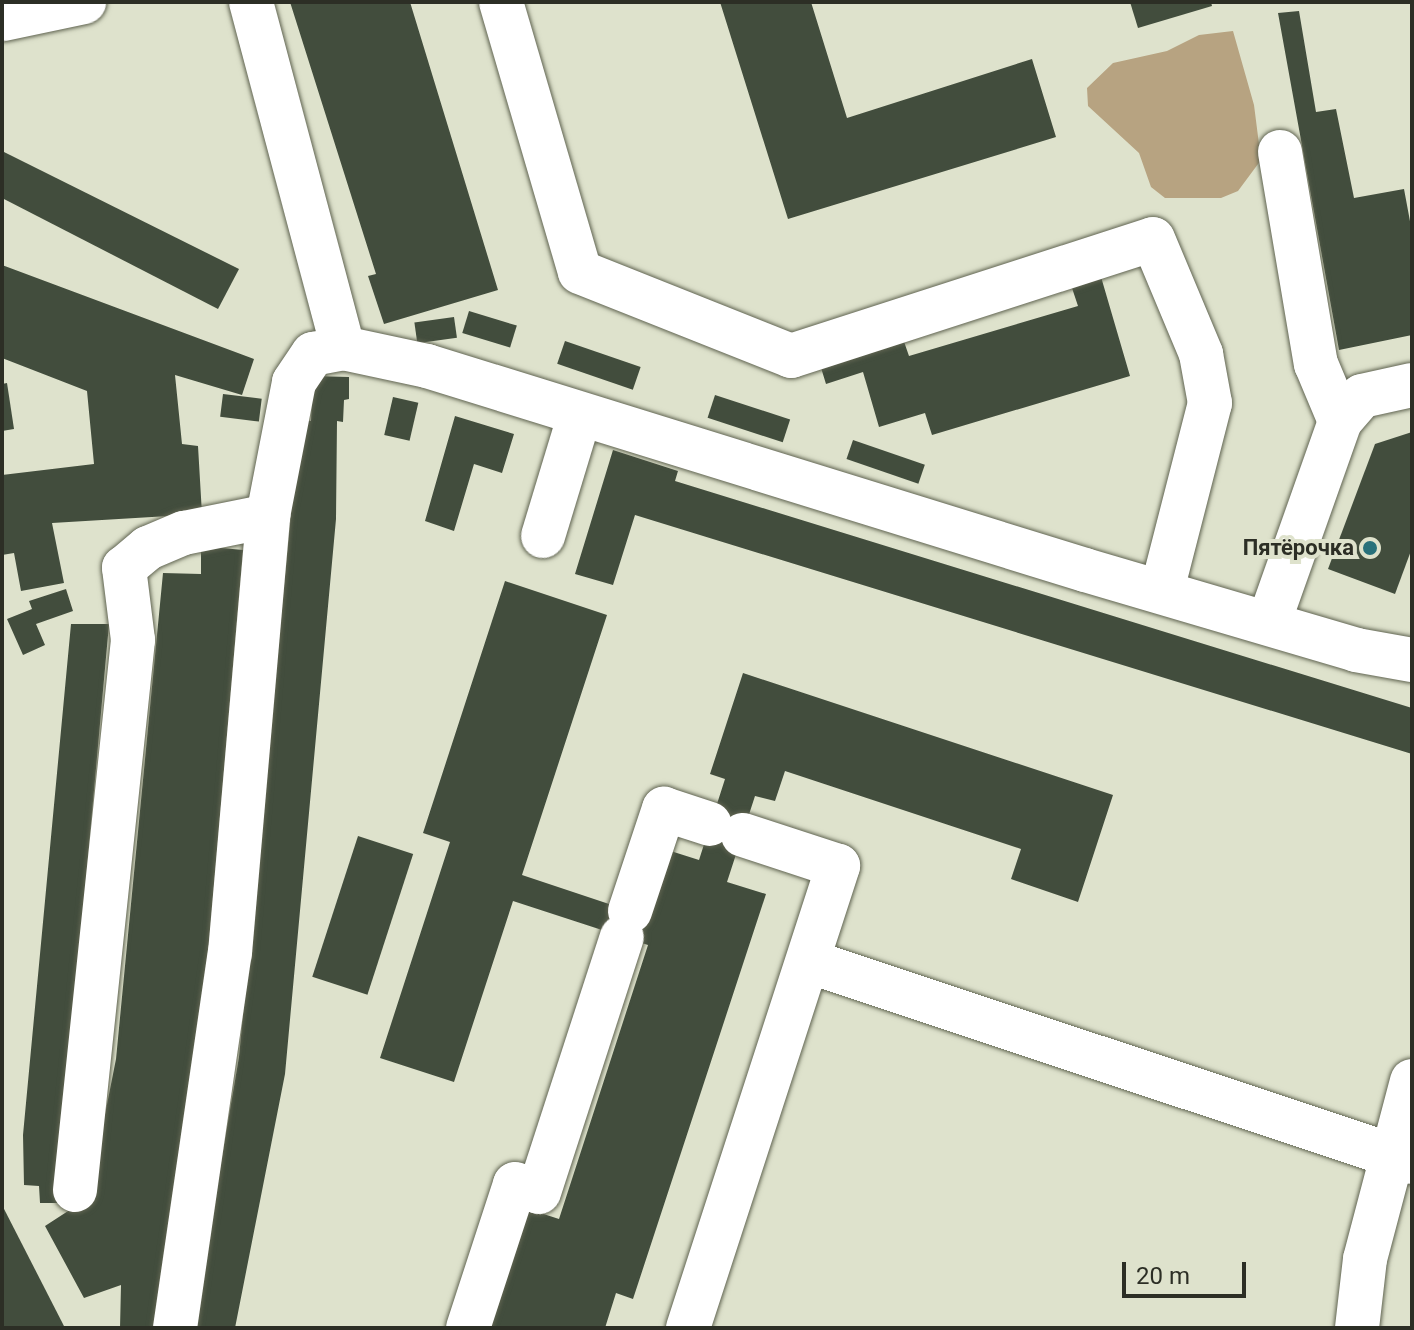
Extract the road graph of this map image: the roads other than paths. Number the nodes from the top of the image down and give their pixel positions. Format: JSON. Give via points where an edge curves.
{"nodes":[{"id":1,"x":84,"y":2,"type":"edge"},
{"id":2,"x":251,"y":2,"type":"edge"},
{"id":3,"x":501,"y":2,"type":"edge"},
{"id":4,"x":3,"y":19,"type":"edge"},
{"id":5,"x":1280,"y":152,"type":"dead end"},
{"id":6,"x":343,"y":348,"type":"junction"},
{"id":7,"x":1412,"y":385,"type":"edge"},
{"id":8,"x":580,"y":414,"type":"junction"},
{"id":9,"x":1340,"y":421,"type":"junction"},
{"id":10,"x":268,"y":516,"type":"junction"},
{"id":11,"x":543,"y":536,"type":"dead end"},
{"id":12,"x":1162,"y":590,"type":"junction"},
{"id":13,"x":1269,"y":622,"type":"junction"},
{"id":14,"x":1412,"y":660,"type":"edge"},
{"id":15,"x":808,"y":961,"type":"junction"},
{"id":16,"x":1412,"y":1081,"type":"edge"},
{"id":17,"x":1401,"y":1159,"type":"edge"},
{"id":18,"x":75,"y":1190,"type":"dead end"},
{"id":19,"x":175,"y":1328,"type":"edge"},
{"id":20,"x":468,"y":1328,"type":"edge"},
{"id":21,"x":688,"y":1328,"type":"edge"},
{"id":22,"x":1357,"y":1328,"type":"edge"}],
"edges":[{"from":1,"to":4,"type":"street"},
{"from":2,"to":6,"type":"street"},
{"from":3,"to":12,"type":"street","via":[[580,272],[791,356],[1153,239],[1201,354],[1210,403]]},
{"from":5,"to":9,"type":"street","via":[[1316,364]]},
{"from":6,"to":8,"type":"street","via":[[427,366]]},
{"from":6,"to":10,"type":"street","via":[[313,354],[294,382]]},
{"from":7,"to":9,"type":"street","via":[[1362,396]]},
{"from":8,"to":11,"type":"street"},
{"from":8,"to":12,"type":"street"},
{"from":9,"to":13,"type":"street"},
{"from":10,"to":18,"type":"street","via":[[184,533],[148,548],[124,568],[133,640]]},
{"from":10,"to":19,"type":"street","via":[[230,953]]},
{"from":12,"to":13,"type":"street"},
{"from":13,"to":14,"type":"street","via":[[1356,650]]},
{"from":15,"to":17,"type":"street"},
{"from":15,"to":20,"type":"street","via":[[838,866],[664,809],[539,1192],[515,1184]]},
{"from":15,"to":21,"type":"street"},
{"from":16,"to":17,"type":"street"},
{"from":17,"to":22,"type":"street","via":[[1365,1259]]}]}
